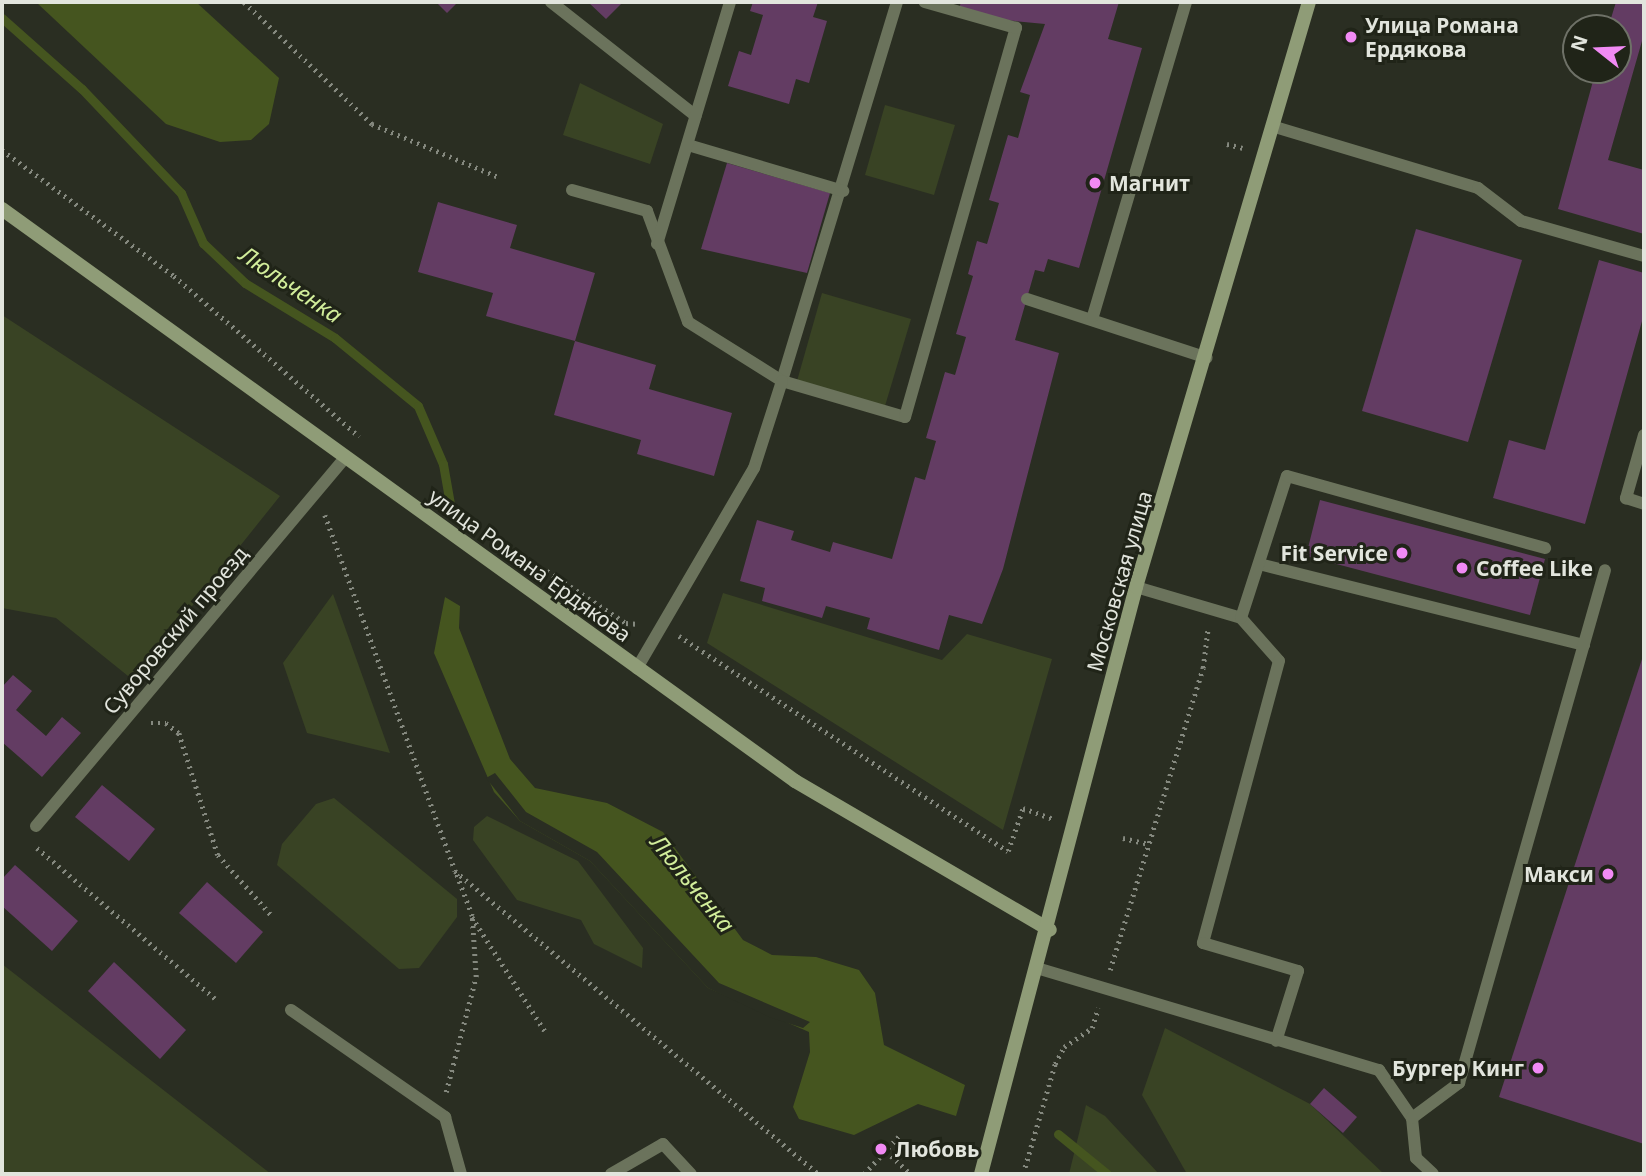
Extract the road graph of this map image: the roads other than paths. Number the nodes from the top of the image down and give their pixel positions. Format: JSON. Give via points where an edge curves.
{"nodes":[{"id":1,"x":551,"y":2,"type":"edge"},
{"id":2,"x":730,"y":2,"type":"edge"},
{"id":3,"x":898,"y":2,"type":"edge"},
{"id":4,"x":925,"y":2,"type":"edge"},
{"id":5,"x":1186,"y":2,"type":"edge"},
{"id":6,"x":1309,"y":2,"type":"edge"},
{"id":7,"x":696,"y":116,"type":"junction"},
{"id":8,"x":1275,"y":127,"type":"junction"},
{"id":9,"x":688,"y":145,"type":"junction"},
{"id":10,"x":572,"y":190,"type":"dead end"},
{"id":11,"x":843,"y":191,"type":"junction"},
{"id":12,"x":2,"y":209,"type":"edge"},
{"id":13,"x":656,"y":244,"type":"junction"},
{"id":14,"x":1644,"y":256,"type":"edge"},
{"id":15,"x":1027,"y":299,"type":"dead end"},
{"id":16,"x":1093,"y":316,"type":"junction"},
{"id":17,"x":1207,"y":358,"type":"junction"},
{"id":18,"x":782,"y":381,"type":"junction"},
{"id":19,"x":1644,"y":435,"type":"edge"},
{"id":20,"x":345,"y":458,"type":"junction"},
{"id":21,"x":1644,"y":503,"type":"edge"},
{"id":22,"x":1545,"y":548,"type":"dead end"},
{"id":23,"x":1259,"y":564,"type":"junction"},
{"id":24,"x":1605,"y":570,"type":"dead end"},
{"id":25,"x":1136,"y":587,"type":"junction"},
{"id":26,"x":1241,"y":618,"type":"junction"},
{"id":27,"x":1584,"y":645,"type":"junction"},
{"id":28,"x":637,"y":668,"type":"junction"},
{"id":29,"x":36,"y":826,"type":"road end"},
{"id":30,"x":1050,"y":930,"type":"junction"},
{"id":31,"x":1040,"y":969,"type":"junction"},
{"id":32,"x":291,"y":1010,"type":"dead end"},
{"id":33,"x":1276,"y":1041,"type":"junction"},
{"id":34,"x":1412,"y":1118,"type":"junction"},
{"id":35,"x":461,"y":1174,"type":"edge"},
{"id":36,"x":611,"y":1174,"type":"edge"},
{"id":37,"x":691,"y":1174,"type":"edge"},
{"id":38,"x":981,"y":1174,"type":"edge"},
{"id":39,"x":1433,"y":1174,"type":"edge"}],
"edges":[{"from":1,"to":7,"type":"lane"},
{"from":2,"to":7,"type":"lane"},
{"from":3,"to":11,"type":"lane"},
{"from":4,"to":18,"type":"lane","via":[[1016,28],[905,417]]},
{"from":5,"to":16,"type":"lane"},
{"from":6,"to":8,"type":"street","name":"Московская улица"},
{"from":7,"to":9,"type":"lane"},
{"from":8,"to":14,"type":"lane","via":[[1478,188],[1521,221]]},
{"from":8,"to":17,"type":"street","name":"Московская улица"},
{"from":9,"to":11,"type":"lane"},
{"from":9,"to":13,"type":"lane"},
{"from":10,"to":13,"type":"lane","via":[[647,212]]},
{"from":11,"to":18,"type":"lane"},
{"from":12,"to":20,"type":"street","name":"улица Романа Ердякова"},
{"from":13,"to":18,"type":"lane","via":[[688,322]]},
{"from":15,"to":16,"type":"lane"},
{"from":16,"to":17,"type":"lane"},
{"from":17,"to":25,"type":"street","name":"Московская улица"},
{"from":18,"to":28,"type":"lane","via":[[754,468]]},
{"from":19,"to":21,"type":"lane","via":[[1626,498]]},
{"from":20,"to":28,"type":"street","name":"улица Романа Ердякова"},
{"from":20,"to":29,"type":"lane","name":"Суворовский проезд"},
{"from":22,"to":23,"type":"lane","via":[[1287,476]]},
{"from":23,"to":26,"type":"lane"},
{"from":23,"to":27,"type":"lane"},
{"from":24,"to":27,"type":"lane"},
{"from":25,"to":26,"type":"lane"},
{"from":25,"to":30,"type":"street","name":"Московская улица"},
{"from":26,"to":33,"type":"lane","via":[[1279,661],[1203,943],[1298,971]]},
{"from":27,"to":34,"type":"lane","via":[[1459,1083]]},
{"from":28,"to":30,"type":"street","name":"улица Романа Ердякова","via":[[795,781]]},
{"from":30,"to":31,"type":"street","name":"Московская улица"},
{"from":31,"to":33,"type":"lane"},
{"from":31,"to":38,"type":"street","name":"Московская улица"},
{"from":32,"to":35,"type":"lane","via":[[445,1117]]},
{"from":33,"to":34,"type":"lane","via":[[1379,1070]]},
{"from":34,"to":39,"type":"lane","via":[[1416,1158]]},
{"from":36,"to":37,"type":"lane","via":[[663,1144]]}]}
